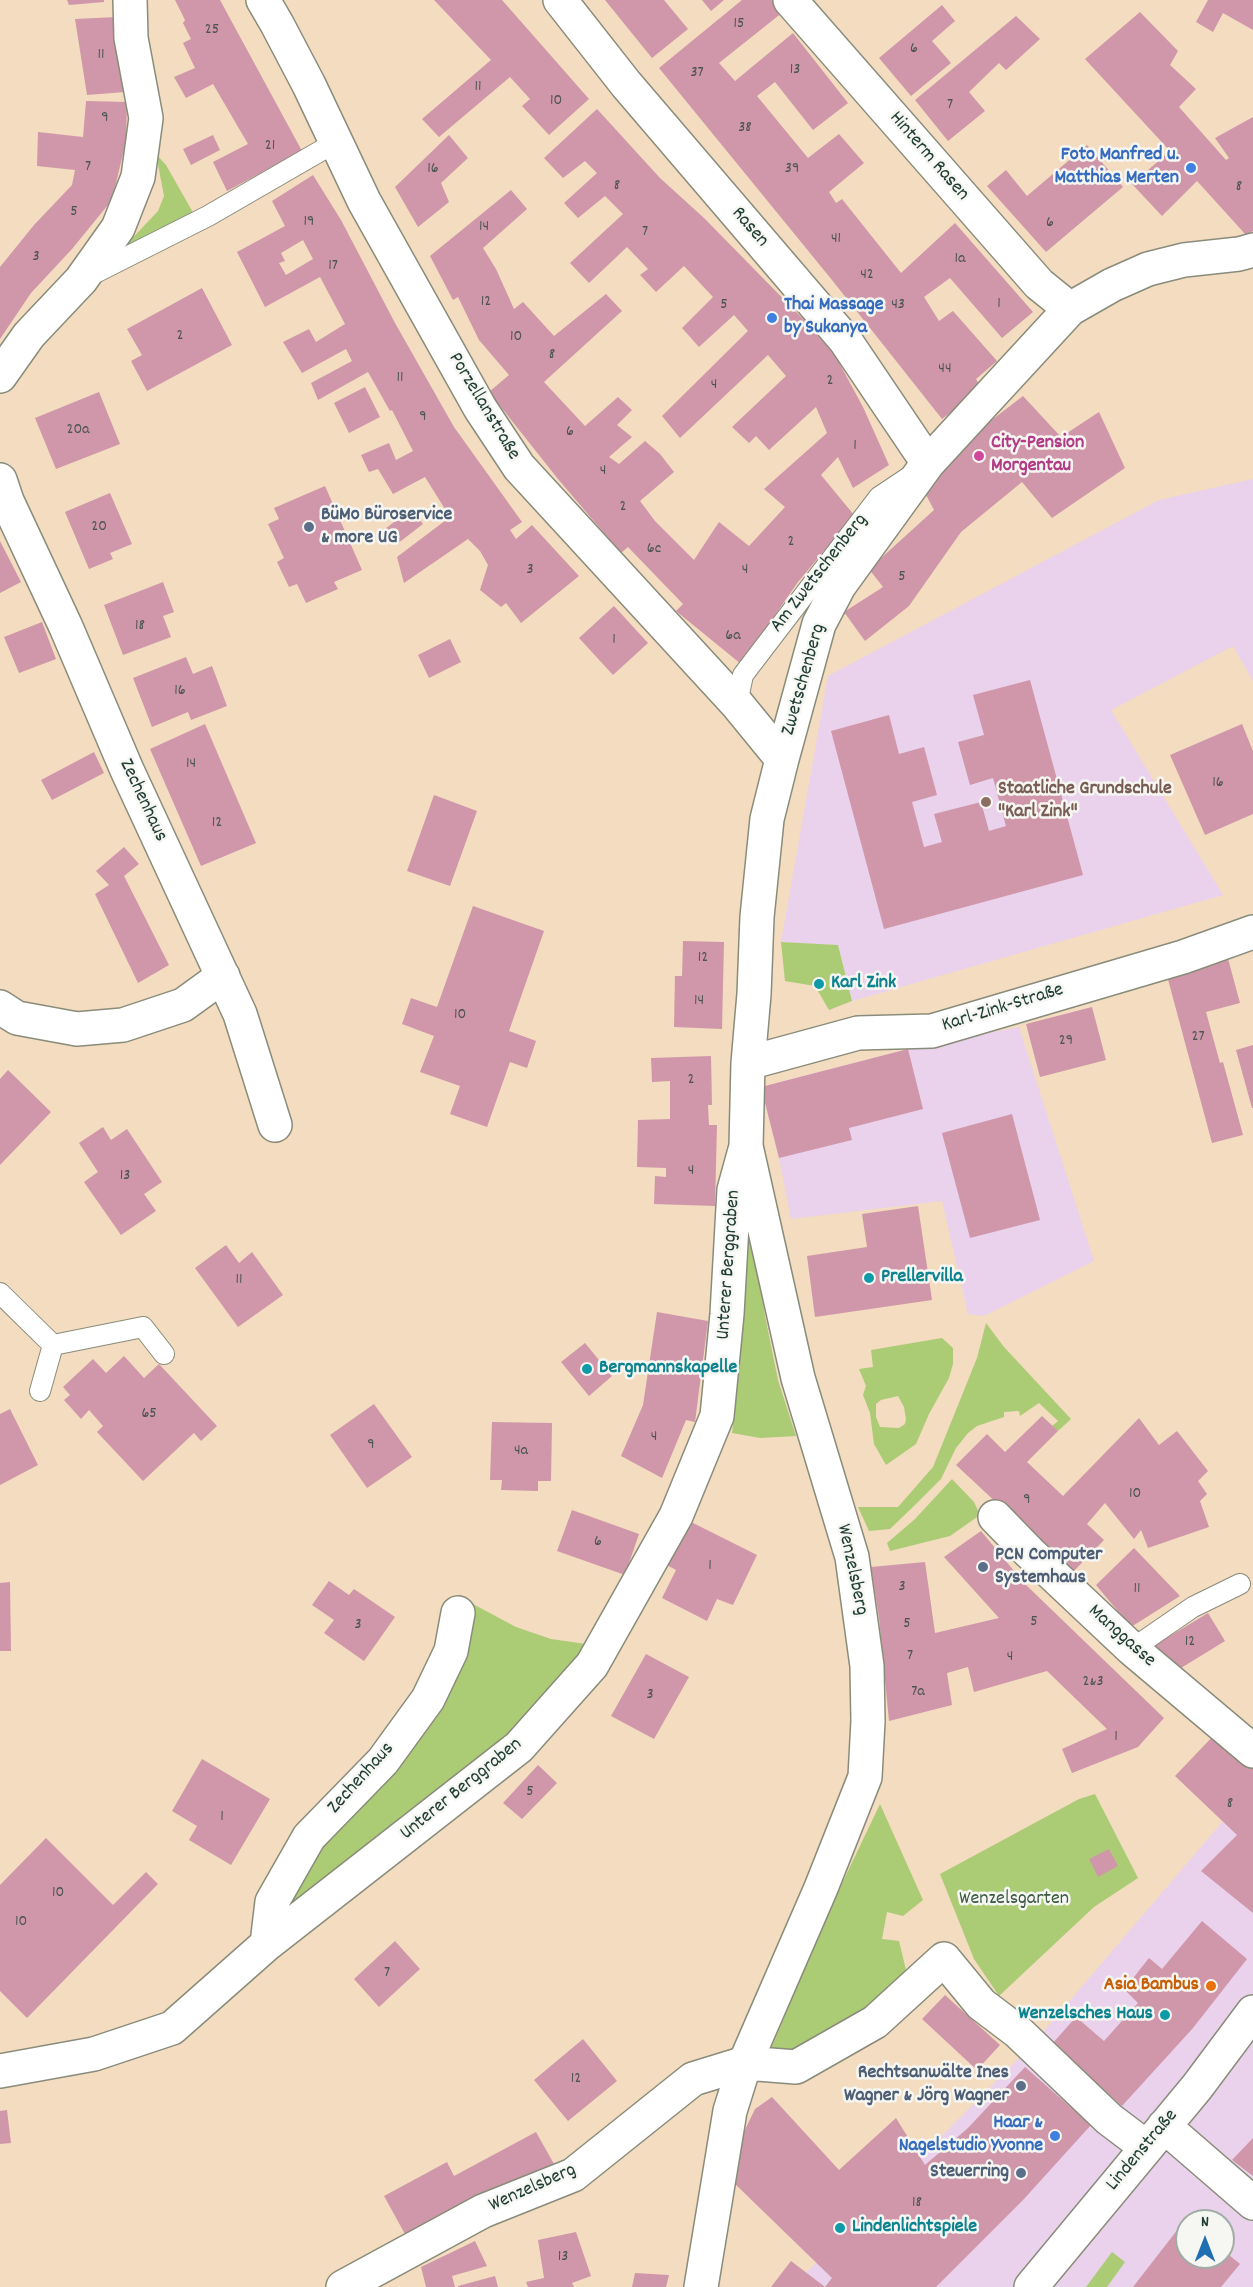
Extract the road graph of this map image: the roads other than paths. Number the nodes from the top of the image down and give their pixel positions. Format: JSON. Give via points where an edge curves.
{"nodes":[{"id":1,"x":130,"y":0,"type":"edge"},
{"id":2,"x":263,"y":0,"type":"edge"},
{"id":3,"x":560,"y":0,"type":"edge"},
{"id":4,"x":790,"y":0,"type":"edge"},
{"id":5,"x":336,"y":142,"type":"junction"},
{"id":6,"x":1253,"y":250,"type":"edge"},
{"id":7,"x":81,"y":280,"type":"junction"},
{"id":8,"x":1070,"y":309,"type":"junction"},
{"id":9,"x":0,"y":376,"type":"edge"},
{"id":10,"x":928,"y":463,"type":"junction"},
{"id":11,"x":0,"y":480,"type":"edge"},
{"id":12,"x":737,"y":704,"type":"junction"},
{"id":13,"x":782,"y":759,"type":"junction"},
{"id":14,"x":1253,"y":932,"type":"edge"},
{"id":15,"x":223,"y":976,"type":"junction"},
{"id":16,"x":0,"y":1007,"type":"edge"},
{"id":17,"x":748,"y":1064,"type":"junction"},
{"id":18,"x":275,"y":1125,"type":"dead end"},
{"id":19,"x":746,"y":1146,"type":"junction"},
{"id":20,"x":0,"y":1293,"type":"edge"},
{"id":21,"x":53,"y":1345,"type":"junction"},
{"id":22,"x":164,"y":1354,"type":"dead end"},
{"id":23,"x":40,"y":1391,"type":"dead end"},
{"id":24,"x":994,"y":1517,"type":"dead end"},
{"id":25,"x":1240,"y":1584,"type":"dead end"},
{"id":26,"x":458,"y":1613,"type":"dead end"},
{"id":27,"x":1132,"y":1649,"type":"junction"},
{"id":28,"x":1253,"y":1751,"type":"edge"},
{"id":29,"x":267,"y":1944,"type":"junction"},
{"id":30,"x":1253,"y":2012,"type":"edge"},
{"id":31,"x":745,"y":2063,"type":"junction"},
{"id":32,"x":0,"y":2071,"type":"edge"},
{"id":33,"x":1155,"y":2137,"type":"junction"},
{"id":34,"x":1253,"y":2203,"type":"edge"},
{"id":35,"x":342,"y":2287,"type":"edge"},
{"id":36,"x":701,"y":2287,"type":"edge"},
{"id":37,"x":1031,"y":2287,"type":"edge"}],
"edges":[{"from":1,"to":7,"type":"street","via":[[131,38],[146,118],[138,177],[118,228]]},
{"from":2,"to":5,"type":"street","name":"Porzellanstraße"},
{"from":3,"to":10,"type":"street","name":"Rasen","via":[[626,84],[845,340]]},
{"from":4,"to":8,"type":"street","name":"Hinterm Rasen","via":[[1039,284]]},
{"from":5,"to":7,"type":"lane","via":[[208,216]]},
{"from":5,"to":12,"type":"street","name":"Porzellanstraße","via":[[364,201],[480,408],[519,467]]},
{"from":6,"to":8,"type":"street","name":"Zwetschenberg","via":[[1184,260],[1148,270]]},
{"from":7,"to":9,"type":"street","via":[[29,335]]},
{"from":8,"to":10,"type":"street","name":"Zwetschenberg"},
{"from":10,"to":12,"type":"lane","name":"Am Zwetschenberg","via":[[879,497],[743,675]]},
{"from":10,"to":13,"type":"street","name":"Zwetschenberg","via":[[839,586],[819,624]]},
{"from":11,"to":15,"type":"street","name":"Zechenhaus","via":[[127,770]]},
{"from":12,"to":13,"type":"street","name":"Porzellanstraße"},
{"from":13,"to":17,"type":"street","name":"Zwetschenberg","via":[[767,819]]},
{"from":14,"to":17,"type":"street","name":"Karl-Zink-Straße","via":[[1182,957],[932,1030],[858,1033]]},
{"from":15,"to":16,"type":"street","via":[[183,1005],[123,1025],[77,1029],[17,1018]]},
{"from":15,"to":18,"type":"street","name":"Zechenhaus","via":[[240,1014]]},
{"from":17,"to":19,"type":"street","name":"Wenzelsberg"},
{"from":19,"to":29,"type":"street","name":"Unterer Berggraben","via":[[734,1191],[717,1416],[676,1516],[592,1665],[519,1747]]},
{"from":19,"to":31,"type":"street","name":"Wenzelsberg","via":[[798,1378],[852,1557],[867,1666],[868,1722],[865,1777]]},
{"from":20,"to":21,"type":"lane"},
{"from":21,"to":22,"type":"lane","via":[[143,1327]]},
{"from":21,"to":23,"type":"lane"},
{"from":24,"to":27,"type":"street","name":"Manggasse"},
{"from":25,"to":27,"type":"lane","via":[[1193,1607]]},
{"from":26,"to":29,"type":"street","name":"Zechenhaus","via":[[451,1651],[428,1699],[383,1761],[309,1837],[272,1902]]},
{"from":27,"to":28,"type":"street","name":"Manggasse"},
{"from":29,"to":32,"type":"street","name":"Unterer Berggraben","via":[[172,2028],[94,2054]]},
{"from":30,"to":33,"type":"street","name":"Lindenstraße"},
{"from":31,"to":33,"type":"street","via":[[796,2067],[875,2022],[944,1959],[981,2004],[1018,2032],[1109,2119]]},
{"from":31,"to":35,"type":"street","name":"Wenzelsberg","via":[[693,2079],[573,2175],[483,2211]]},
{"from":31,"to":36,"type":"street","name":"Wenzelsberg","via":[[729,2111]]},
{"from":33,"to":34,"type":"street"},
{"from":33,"to":37,"type":"street","name":"Lindenstraße"}]}
